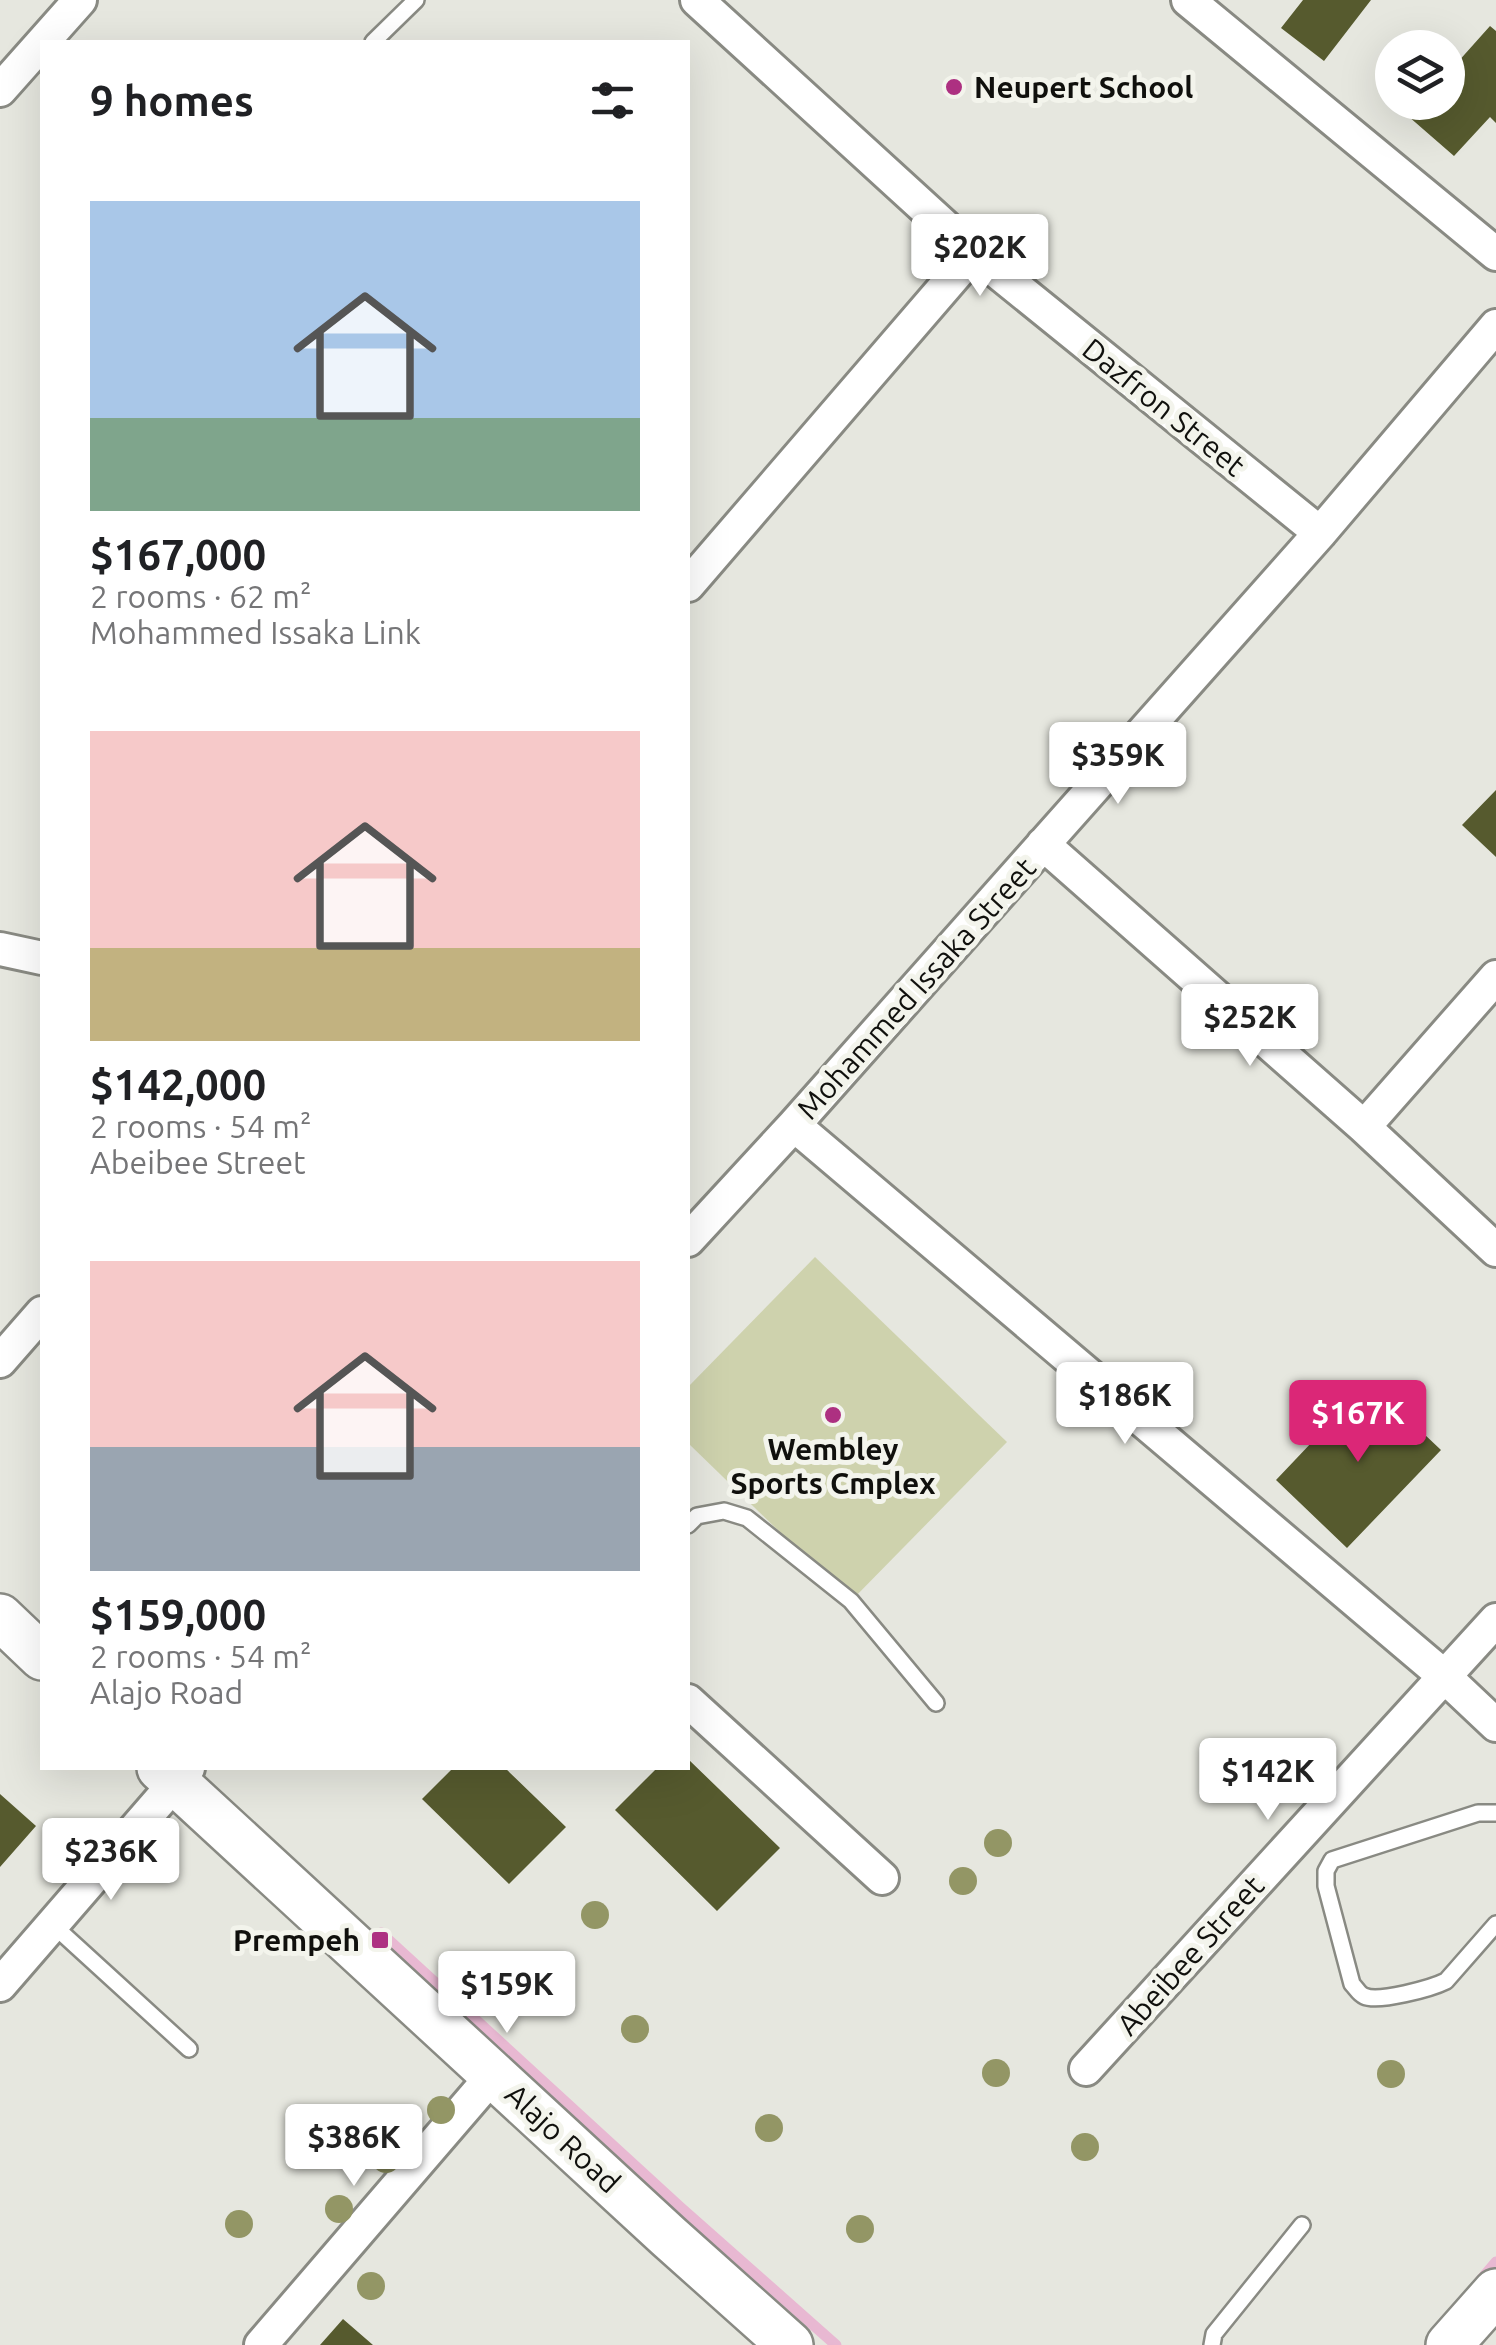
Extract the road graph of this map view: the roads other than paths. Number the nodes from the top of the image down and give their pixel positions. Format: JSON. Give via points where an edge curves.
{"nodes":[{"id":1,"x":80,"y":0,"type":"edge"},
{"id":2,"x":416,"y":0,"type":"edge"},
{"id":3,"x":696,"y":0,"type":"edge"},
{"id":4,"x":1188,"y":0,"type":"edge"},
{"id":5,"x":44,"y":40,"type":"edge"},
{"id":6,"x":375,"y":40,"type":"edge"},
{"id":7,"x":40,"y":45,"type":"edge"},
{"id":8,"x":0,"y":90,"type":"edge"},
{"id":9,"x":974,"y":253,"type":"junction"},
{"id":10,"x":1496,"y":254,"type":"edge"},
{"id":11,"x":1496,"y":326,"type":"edge"},
{"id":12,"x":1320,"y":533,"type":"junction"},
{"id":13,"x":690,"y":584,"type":"edge"},
{"id":14,"x":1043,"y":844,"type":"junction"},
{"id":15,"x":0,"y":949,"type":"edge"},
{"id":16,"x":40,"y":958,"type":"edge"},
{"id":17,"x":1496,"y":977,"type":"edge"},
{"id":18,"x":794,"y":1125,"type":"junction"},
{"id":19,"x":1364,"y":1127,"type":"junction"},
{"id":20,"x":690,"y":1238,"type":"edge"},
{"id":21,"x":1496,"y":1250,"type":"edge"},
{"id":22,"x":40,"y":1314,"type":"edge"},
{"id":23,"x":0,"y":1361,"type":"edge"},
{"id":24,"x":690,"y":1524,"type":"edge"},
{"id":25,"x":0,"y":1617,"type":"edge"},
{"id":26,"x":1496,"y":1620,"type":"edge"},
{"id":27,"x":40,"y":1656,"type":"edge"},
{"id":28,"x":1444,"y":1676,"type":"junction"},
{"id":29,"x":690,"y":1703,"type":"edge"},
{"id":30,"x":936,"y":1704,"type":"dead end"},
{"id":31,"x":1496,"y":1725,"type":"edge"},
{"id":32,"x":174,"y":1772,"type":"edge"},
{"id":33,"x":1496,"y":1813,"type":"edge"},
{"id":34,"x":882,"y":1878,"type":"dead end"},
{"id":35,"x":52,"y":1924,"type":"junction"},
{"id":36,"x":1496,"y":1924,"type":"edge"},
{"id":37,"x":0,"y":1984,"type":"edge"},
{"id":38,"x":189,"y":2049,"type":"dead end"},
{"id":39,"x":1086,"y":2069,"type":"dead end"},
{"id":40,"x":494,"y":2074,"type":"junction"},
{"id":41,"x":1302,"y":2224,"type":"dead end"},
{"id":42,"x":1496,"y":2292,"type":"edge"},
{"id":43,"x":261,"y":2345,"type":"edge"},
{"id":44,"x":790,"y":2345,"type":"edge"},
{"id":45,"x":1212,"y":2345,"type":"edge"},
{"id":46,"x":1450,"y":2345,"type":"edge"}],
"edges":[{"from":1,"to":5,"type":"street"},
{"from":2,"to":6,"type":"lane"},
{"from":3,"to":9,"type":"street","name":"Dazfron Street"},
{"from":4,"to":10,"type":"street"},
{"from":7,"to":8,"type":"street"},
{"from":9,"to":12,"type":"street","name":"Dazfron Street"},
{"from":9,"to":13,"type":"street"},
{"from":11,"to":12,"type":"street","name":"Mohammed Issaka Street"},
{"from":12,"to":14,"type":"street","name":"Mohammed Issaka Street"},
{"from":14,"to":18,"type":"street","name":"Mohammed Issaka Street"},
{"from":14,"to":19,"type":"street"},
{"from":15,"to":16,"type":"street"},
{"from":17,"to":19,"type":"street"},
{"from":18,"to":20,"type":"street","name":"Mohammed Issaka Street"},
{"from":18,"to":28,"type":"street"},
{"from":19,"to":21,"type":"street"},
{"from":22,"to":23,"type":"street"},
{"from":24,"to":30,"type":"lane","via":[[724,1511],[748,1518],[850,1601]]},
{"from":25,"to":27,"type":"street"},
{"from":26,"to":28,"type":"street","name":"Abeibee Street"},
{"from":28,"to":31,"type":"street"},
{"from":28,"to":39,"type":"street","name":"Abeibee Street"},
{"from":29,"to":34,"type":"street"},
{"from":32,"to":35,"type":"street"},
{"from":32,"to":40,"type":"street","name":"Alajo Road"},
{"from":33,"to":36,"type":"lane","via":[[1332,1860],[1326,1886],[1361,1996],[1446,1981]]},
{"from":35,"to":37,"type":"street"},
{"from":35,"to":38,"type":"lane"},
{"from":40,"to":43,"type":"street"},
{"from":40,"to":44,"type":"street","name":"Alajo Road"},
{"from":41,"to":45,"type":"lane"},
{"from":42,"to":46,"type":"street"}]}
